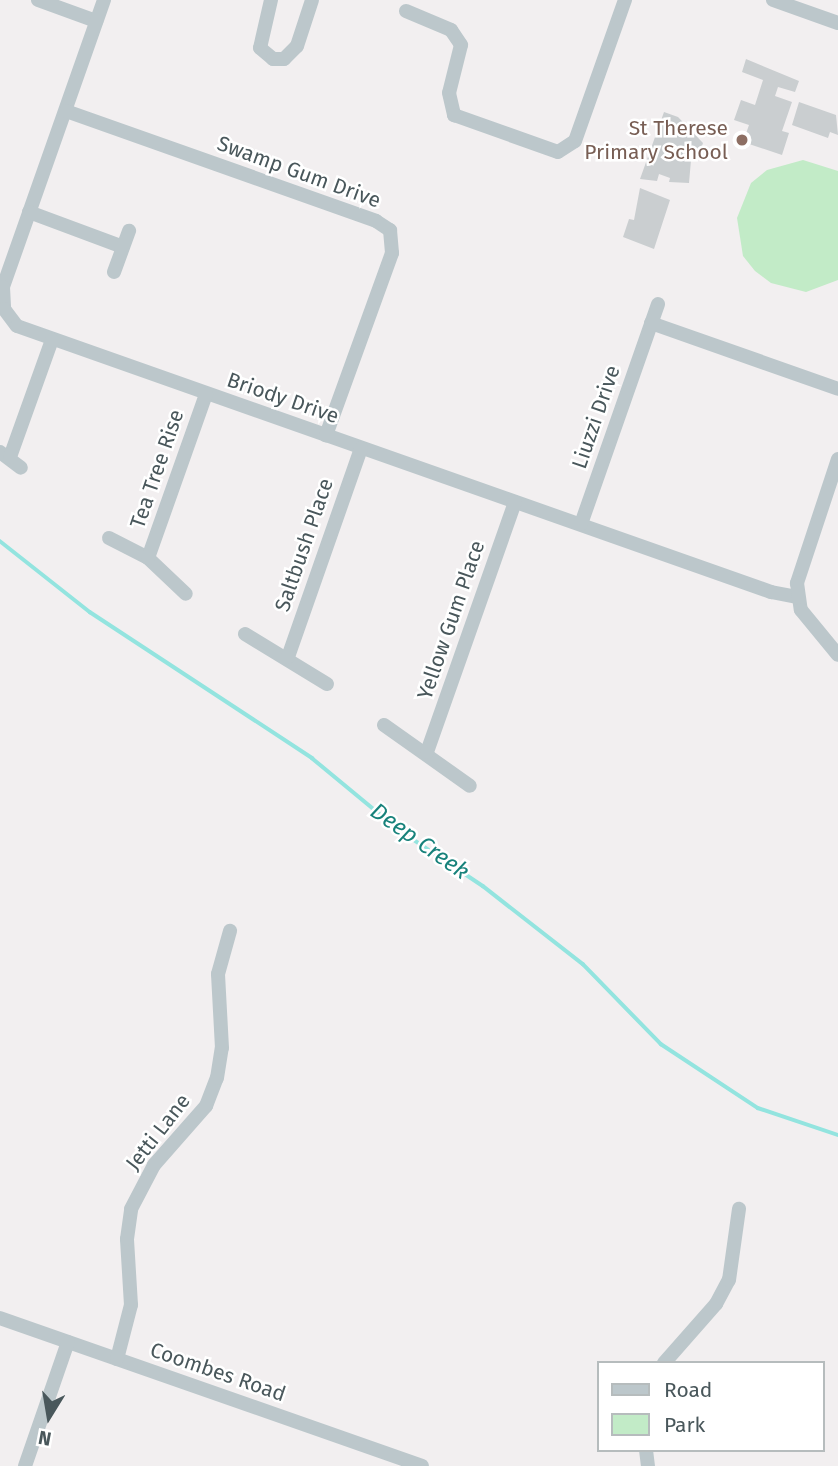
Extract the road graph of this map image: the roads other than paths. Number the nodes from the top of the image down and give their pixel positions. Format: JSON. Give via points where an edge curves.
{"nodes":[{"id":1,"x":38,"y":0,"type":"edge"},
{"id":2,"x":104,"y":0,"type":"edge"},
{"id":3,"x":271,"y":0,"type":"edge"},
{"id":4,"x":312,"y":0,"type":"edge"},
{"id":5,"x":625,"y":0,"type":"edge"},
{"id":6,"x":773,"y":0,"type":"edge"},
{"id":7,"x":406,"y":11,"type":"dead end"},
{"id":8,"x":96,"y":21,"type":"junction"},
{"id":9,"x":838,"y":23,"type":"edge"},
{"id":10,"x":66,"y":111,"type":"junction"},
{"id":11,"x":29,"y":212,"type":"junction"},
{"id":12,"x":129,"y":231,"type":"dead end"},
{"id":13,"x":123,"y":247,"type":"junction"},
{"id":14,"x":114,"y":272,"type":"dead end"},
{"id":15,"x":0,"y":297,"type":"edge"},
{"id":16,"x":658,"y":304,"type":"dead end"},
{"id":17,"x":651,"y":323,"type":"junction"},
{"id":18,"x":52,"y":340,"type":"junction"},
{"id":19,"x":838,"y":388,"type":"edge"},
{"id":20,"x":206,"y":394,"type":"junction"},
{"id":21,"x":326,"y":435,"type":"junction"},
{"id":22,"x":361,"y":448,"type":"junction"},
{"id":23,"x":5,"y":454,"type":"edge"},
{"id":24,"x":838,"y":459,"type":"edge"},
{"id":25,"x":21,"y":468,"type":"dead end"},
{"id":26,"x":515,"y":502,"type":"junction"},
{"id":27,"x":581,"y":524,"type":"junction"},
{"id":28,"x":109,"y":538,"type":"dead end"},
{"id":29,"x":148,"y":558,"type":"junction"},
{"id":30,"x":186,"y":594,"type":"dead end"},
{"id":31,"x":797,"y":597,"type":"junction"},
{"id":32,"x":245,"y":634,"type":"dead end"},
{"id":33,"x":838,"y":655,"type":"edge"},
{"id":34,"x":288,"y":657,"type":"junction"},
{"id":35,"x":327,"y":684,"type":"dead end"},
{"id":36,"x":384,"y":725,"type":"dead end"},
{"id":37,"x":427,"y":752,"type":"junction"},
{"id":38,"x":470,"y":786,"type":"dead end"},
{"id":39,"x":230,"y":931,"type":"dead end"},
{"id":40,"x":739,"y":1209,"type":"dead end"},
{"id":41,"x":0,"y":1318,"type":"edge"},
{"id":42,"x":68,"y":1342,"type":"junction"},
{"id":43,"x":117,"y":1359,"type":"junction"},
{"id":44,"x":666,"y":1361,"type":"edge"},
{"id":45,"x":25,"y":1466,"type":"edge"},
{"id":46,"x":422,"y":1466,"type":"edge"}],
"edges":[{"from":1,"to":8,"type":"street"},
{"from":2,"to":8,"type":"street","name":"Briody Drive"},
{"from":3,"to":4,"type":"street","via":[[260,48],[274,59],[284,59],[297,46]]},
{"from":5,"to":7,"type":"street","via":[[575,141],[558,152],[454,115],[449,93],[461,45],[451,30]]},
{"from":6,"to":9,"type":"street"},
{"from":8,"to":10,"type":"street","name":"Briody Drive"},
{"from":10,"to":11,"type":"street","name":"Briody Drive"},
{"from":10,"to":21,"type":"street","name":"Swamp Gum Drive","via":[[390,230],[393,253]]},
{"from":11,"to":13,"type":"street"},
{"from":11,"to":15,"type":"street","name":"Briody Drive"},
{"from":12,"to":13,"type":"street"},
{"from":13,"to":14,"type":"street"},
{"from":15,"to":18,"type":"street","name":"Briody Drive","via":[[18,326]]},
{"from":16,"to":17,"type":"street","name":"Liuzzi Drive"},
{"from":17,"to":19,"type":"street"},
{"from":17,"to":27,"type":"street","name":"Liuzzi Drive"},
{"from":18,"to":20,"type":"street","name":"Briody Drive"},
{"from":18,"to":23,"type":"street"},
{"from":20,"to":21,"type":"street","name":"Briody Drive"},
{"from":20,"to":29,"type":"street","name":"Tea Tree Rise"},
{"from":21,"to":22,"type":"street","name":"Briody Drive"},
{"from":22,"to":26,"type":"street","name":"Briody Drive"},
{"from":22,"to":34,"type":"street","name":"Saltbush Place"},
{"from":23,"to":25,"type":"street"},
{"from":24,"to":31,"type":"street","via":[[799,569]]},
{"from":26,"to":27,"type":"street","name":"Briody Drive"},
{"from":26,"to":37,"type":"street","name":"Yellow Gum Place"},
{"from":27,"to":31,"type":"street","name":"Briody Drive"},
{"from":28,"to":29,"type":"street","name":"Tea Tree Rise"},
{"from":29,"to":30,"type":"street","name":"Tea Tree Rise"},
{"from":31,"to":33,"type":"street","via":[[807,621]]},
{"from":32,"to":34,"type":"street"},
{"from":34,"to":35,"type":"street"},
{"from":36,"to":37,"type":"street"},
{"from":37,"to":38,"type":"street"},
{"from":39,"to":43,"type":"street","name":"Jetti Lane","via":[[218,974],[219,1071],[206,1106],[154,1165],[131,1209],[127,1240],[131,1305]]},
{"from":40,"to":44,"type":"street","via":[[729,1280],[712,1310]]},
{"from":41,"to":42,"type":"street","name":"Coombes Road"},
{"from":42,"to":43,"type":"street","name":"Coombes Road"},
{"from":42,"to":45,"type":"street"},
{"from":43,"to":46,"type":"street","name":"Coombes Road"}]}
